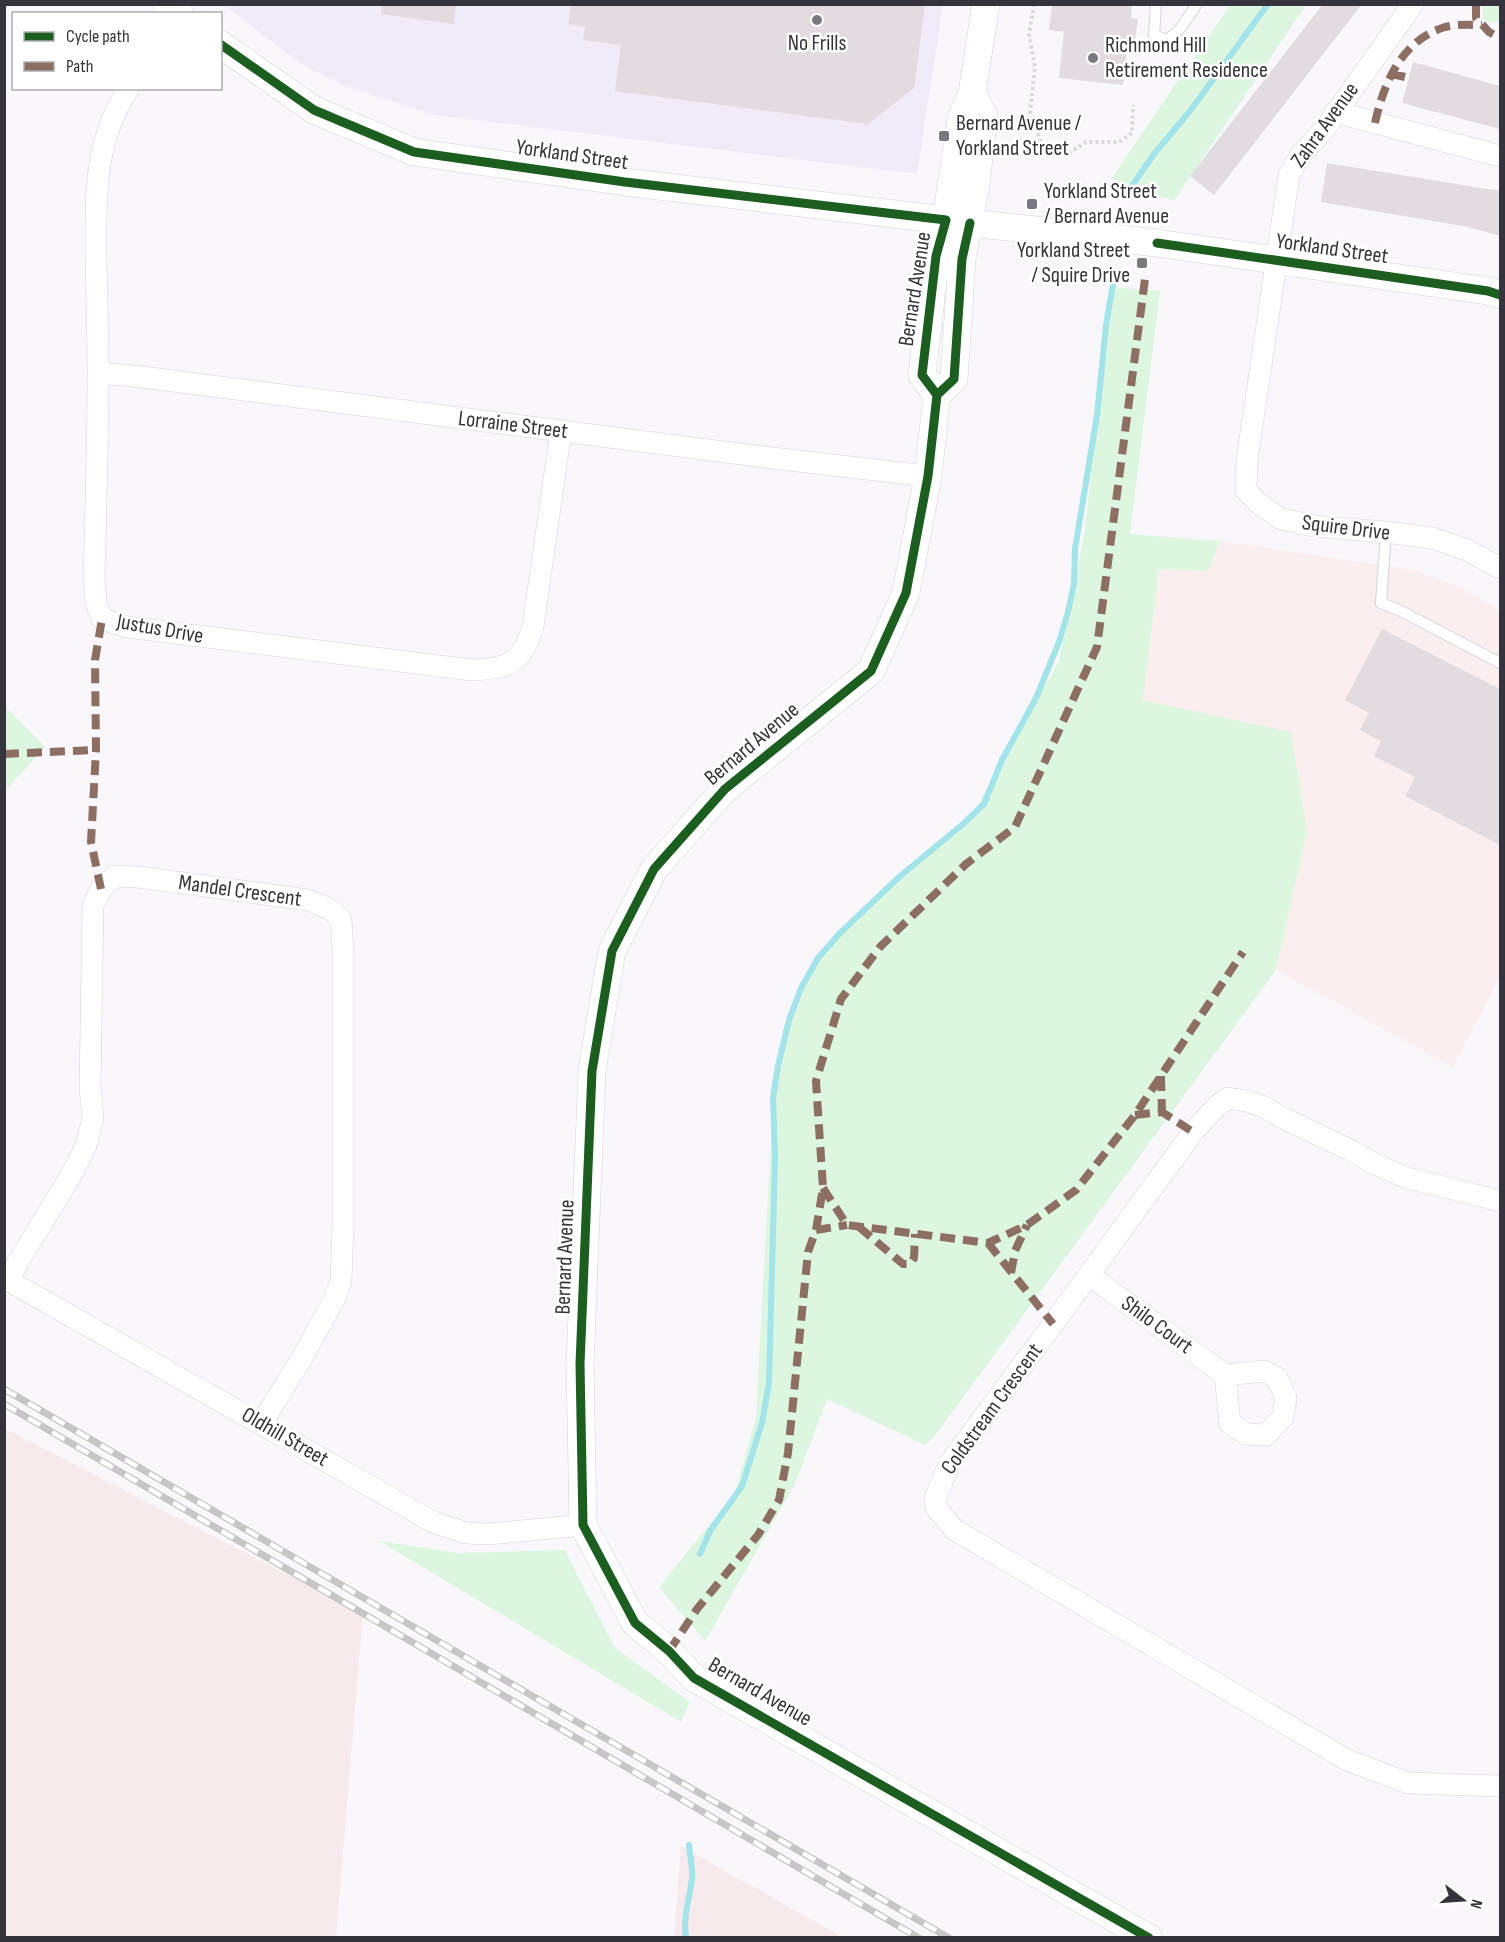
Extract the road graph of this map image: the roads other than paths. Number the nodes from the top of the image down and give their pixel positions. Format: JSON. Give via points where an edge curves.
{"nodes":[{"id":1,"x":986,"y":4,"type":"edge"},
{"id":2,"x":1156,"y":4,"type":"edge"},
{"id":3,"x":1197,"y":4,"type":"edge"},
{"id":4,"x":1413,"y":4,"type":"edge"},
{"id":5,"x":222,"y":45,"type":"edge"},
{"id":6,"x":128,"y":90,"type":"edge"},
{"id":7,"x":1335,"y":112,"type":"junction"},
{"id":8,"x":1500,"y":156,"type":"edge"},
{"id":9,"x":958,"y":221,"type":"junction"},
{"id":10,"x":1275,"y":261,"type":"junction"},
{"id":11,"x":1500,"y":295,"type":"edge"},
{"id":12,"x":98,"y":373,"type":"junction"},
{"id":13,"x":561,"y":431,"type":"junction"},
{"id":14,"x":928,"y":476,"type":"junction"},
{"id":15,"x":1386,"y":532,"type":"junction"},
{"id":16,"x":1500,"y":568,"type":"edge"},
{"id":17,"x":1500,"y":663,"type":"edge"},
{"id":18,"x":1500,"y":1201,"type":"edge"},
{"id":19,"x":1089,"y":1275,"type":"junction"},
{"id":20,"x":7,"y":1280,"type":"edge"},
{"id":21,"x":1225,"y":1375,"type":"dead end"},
{"id":22,"x":261,"y":1424,"type":"junction"},
{"id":23,"x":583,"y":1525,"type":"junction"},
{"id":24,"x":1500,"y":1786,"type":"edge"},
{"id":25,"x":1149,"y":1938,"type":"edge"}],
"edges":[{"from":1,"to":9,"type":"street","name":"Bernard Avenue","via":[[972,93],[961,119]]},
{"from":2,"to":3,"type":"lane","via":[[1154,34],[1167,40]]},
{"from":4,"to":7,"type":"street","name":"Zahra Avenue"},
{"from":5,"to":9,"type":"street","name":"Yorkland Street","via":[[314,110],[414,152],[625,182]]},
{"from":6,"to":12,"type":"street","name":"Justus Drive","via":[[107,133],[98,172]]},
{"from":7,"to":8,"type":"street"},
{"from":7,"to":10,"type":"street","name":"Zahra Avenue","via":[[1289,175]]},
{"from":9,"to":10,"type":"street","name":"Yorkland Street","via":[[1157,243]]},
{"from":9,"to":14,"type":"street","name":"Bernard Avenue","via":[[936,256],[922,375],[937,394]]},
{"from":10,"to":11,"type":"street","name":"Yorkland Street"},
{"from":10,"to":15,"type":"street","name":"Squire Drive","via":[[1246,490],[1279,518],[1313,526]]},
{"from":12,"to":13,"type":"street","name":"Lorraine Street"},
{"from":12,"to":13,"type":"street","name":"Justus Drive","via":[[94,577],[102,619],[127,627],[430,666],[495,669],[516,661],[528,643]]},
{"from":13,"to":14,"type":"street","name":"Lorraine Street"},
{"from":14,"to":23,"type":"street","name":"Bernard Avenue","via":[[906,593],[871,671],[725,789],[654,869],[612,951],[592,1071],[580,1364]]},
{"from":15,"to":16,"type":"street","name":"Squire Drive","via":[[1432,538],[1467,550]]},
{"from":15,"to":17,"type":"lane","via":[[1381,603]]},
{"from":18,"to":19,"type":"street","name":"Coldstream Crescent","via":[[1404,1177],[1262,1106],[1228,1098],[1199,1124]]},
{"from":19,"to":21,"type":"street","name":"Shilo Court"},
{"from":19,"to":24,"type":"street","name":"Coldstream Crescent","via":[[949,1464],[935,1499],[944,1517],[955,1530],[1347,1760],[1408,1783]]},
{"from":20,"to":22,"type":"street","name":"Oldhill Street"},
{"from":20,"to":22,"type":"street","name":"Mandel Crescent","via":[[70,1177],[86,1146],[93,1118],[93,905],[101,889],[115,876],[138,877],[308,900],[332,910],[341,920],[343,950],[340,1281],[334,1300]]},
{"from":22,"to":23,"type":"street","name":"Oldhill Street","via":[[433,1522],[466,1533]]},
{"from":23,"to":25,"type":"street","name":"Bernard Avenue","via":[[635,1623],[694,1678]]}]}
